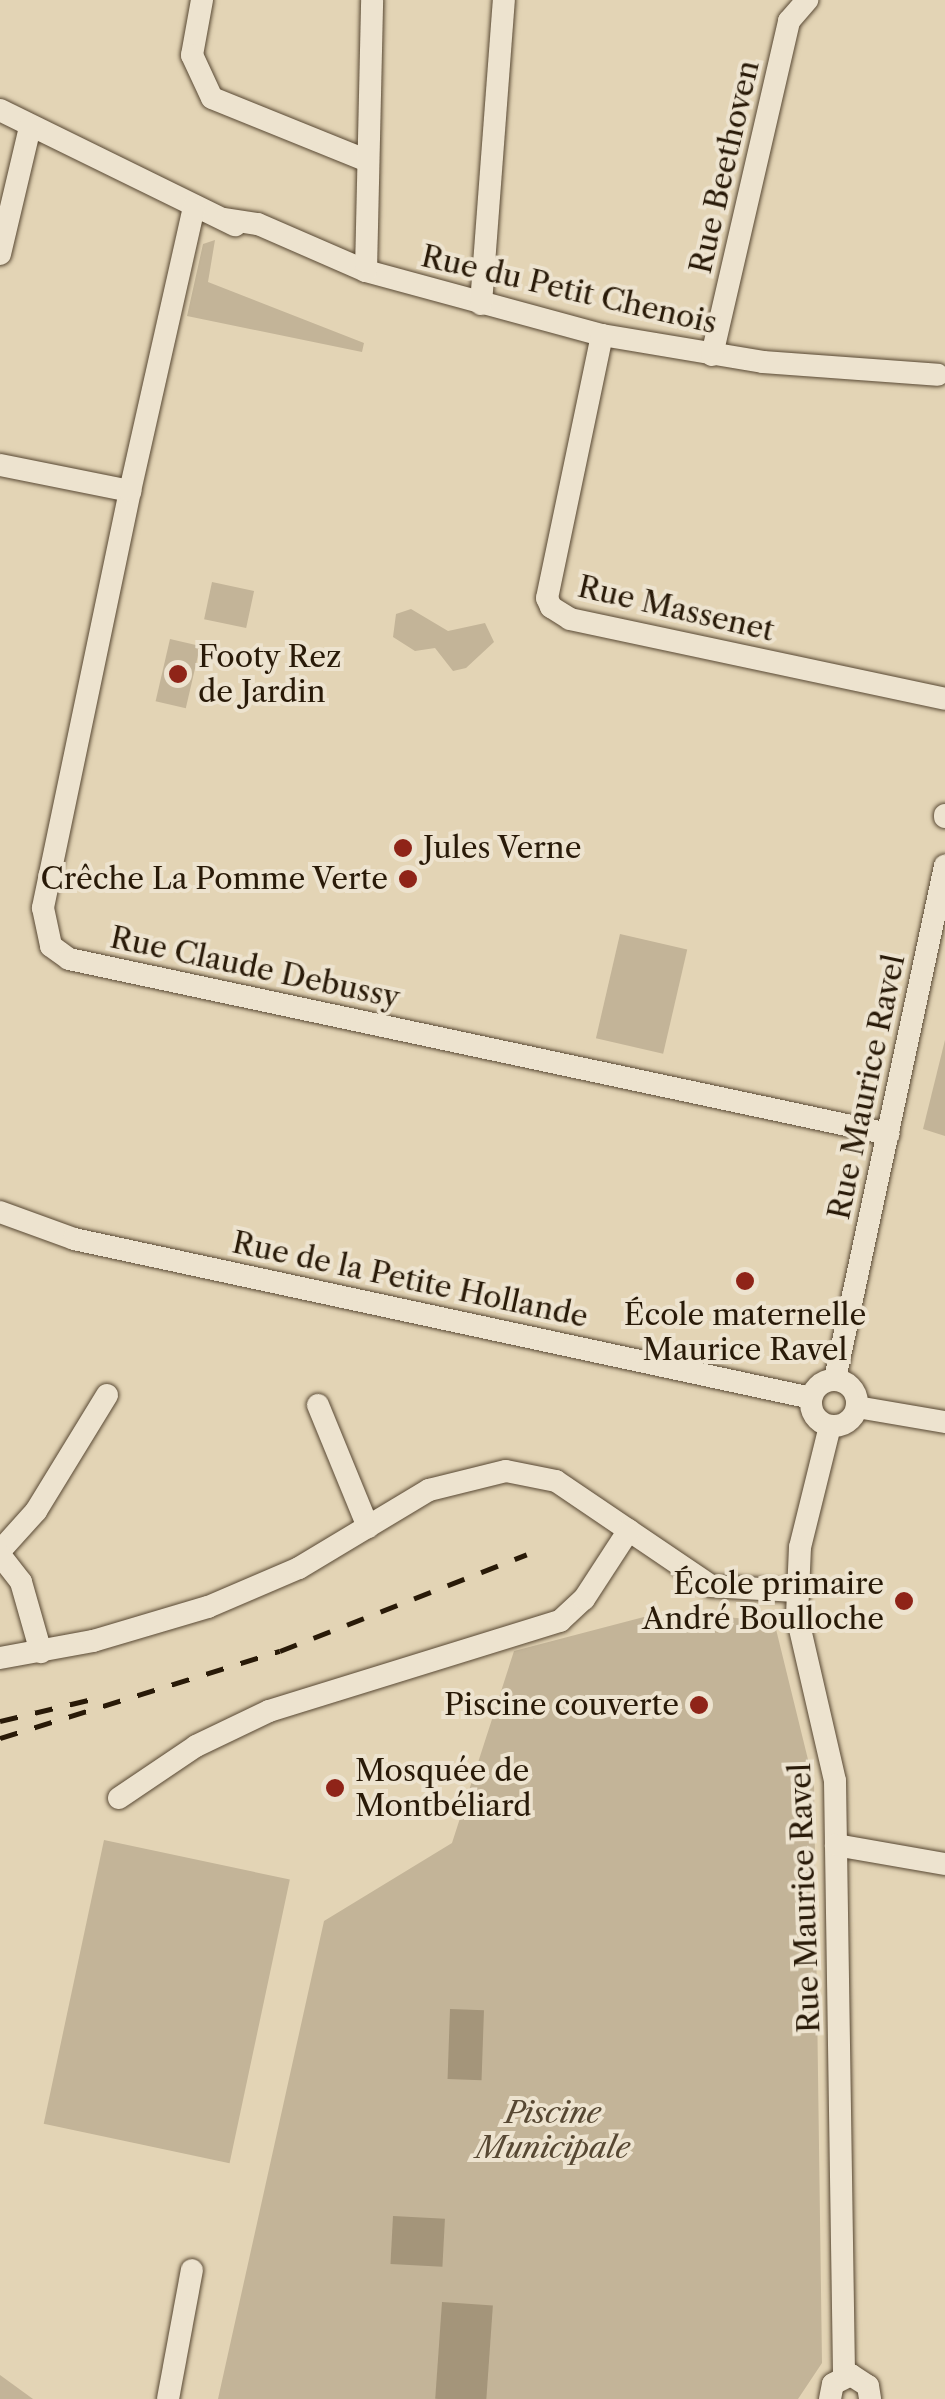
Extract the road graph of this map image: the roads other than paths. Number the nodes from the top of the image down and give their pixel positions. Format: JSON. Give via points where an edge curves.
{"nodes":[{"id":1,"x":202,"y":0,"type":"edge"},
{"id":2,"x":372,"y":0,"type":"edge"},
{"id":3,"x":504,"y":0,"type":"edge"},
{"id":4,"x":808,"y":0,"type":"edge"},
{"id":5,"x":0,"y":110,"type":"edge"},
{"id":6,"x":30,"y":127,"type":"junction"},
{"id":7,"x":368,"y":161,"type":"junction"},
{"id":8,"x":194,"y":206,"type":"junction"},
{"id":9,"x":0,"y":254,"type":"edge"},
{"id":10,"x":366,"y":271,"type":"junction"},
{"id":11,"x":480,"y":304,"type":"junction"},
{"id":12,"x":602,"y":335,"type":"junction"},
{"id":13,"x":712,"y":354,"type":"junction"},
{"id":14,"x":938,"y":374,"type":"dead end"},
{"id":15,"x":0,"y":465,"type":"edge"},
{"id":16,"x":129,"y":500,"type":"junction"},
{"id":17,"x":945,"y":699,"type":"edge"},
{"id":18,"x":945,"y":866,"type":"edge"},
{"id":19,"x":889,"y":1134,"type":"junction"},
{"id":20,"x":0,"y":1212,"type":"edge"},
{"id":21,"x":835,"y":1379,"type":"junction"},
{"id":22,"x":107,"y":1395,"type":"dead end"},
{"id":23,"x":811,"y":1398,"type":"junction"},
{"id":24,"x":318,"y":1405,"type":"dead end"},
{"id":25,"x":857,"y":1407,"type":"junction"},
{"id":26,"x":945,"y":1422,"type":"edge"},
{"id":27,"x":830,"y":1426,"type":"junction"},
{"id":28,"x":368,"y":1527,"type":"junction"},
{"id":29,"x":629,"y":1530,"type":"junction"},
{"id":30,"x":0,"y":1553,"type":"edge"},
{"id":31,"x":796,"y":1592,"type":"junction"},
{"id":32,"x":40,"y":1652,"type":"junction"},
{"id":33,"x":0,"y":1658,"type":"edge"},
{"id":34,"x":119,"y":1798,"type":"dead end"},
{"id":35,"x":836,"y":1845,"type":"junction"},
{"id":36,"x":945,"y":1864,"type":"edge"},
{"id":37,"x":192,"y":2270,"type":"dead end"},
{"id":38,"x":844,"y":2376,"type":"junction"},
{"id":39,"x":168,"y":2399,"type":"edge"},
{"id":40,"x":830,"y":2399,"type":"edge"},
{"id":41,"x":870,"y":2399,"type":"edge"}],
"edges":[{"from":1,"to":7,"type":"street","via":[[192,56],[212,98]]},
{"from":2,"to":7,"type":"street"},
{"from":3,"to":11,"type":"street"},
{"from":4,"to":13,"type":"street","name":"Rue Beethoven","via":[[790,21]]},
{"from":5,"to":6,"type":"street","name":"Rue du Petit Chenois"},
{"from":6,"to":8,"type":"street","name":"Rue du Petit Chenois"},
{"from":6,"to":9,"type":"street"},
{"from":7,"to":10,"type":"street"},
{"from":8,"to":10,"type":"street","name":"Rue du Petit Chenois","via":[[258,224]]},
{"from":8,"to":16,"type":"street","name":"Rue Claude Debussy"},
{"from":10,"to":11,"type":"street","name":"Rue du Petit Chenois"},
{"from":11,"to":12,"type":"street","name":"Rue du Petit Chenois"},
{"from":12,"to":13,"type":"street","name":"Rue du Petit Chenois"},
{"from":12,"to":17,"type":"street","name":"Rue Massenet","via":[[546,598],[550,607],[577,620]]},
{"from":13,"to":14,"type":"street","name":"Rue du Petit Chenois"},
{"from":15,"to":16,"type":"street"},
{"from":16,"to":19,"type":"street","name":"Rue Claude Debussy","via":[[43,908],[51,946],[69,960]]},
{"from":18,"to":19,"type":"street","name":"Rue Maurice Ravel"},
{"from":19,"to":21,"type":"street","name":"Rue Maurice Ravel"},
{"from":20,"to":23,"type":"street","name":"Rue de la Petite Hollande","via":[[74,1239]]},
{"from":21,"to":23,"type":"street","via":[[817,1386]]},
{"from":21,"to":25,"type":"street","via":[[850,1385]]},
{"from":22,"to":30,"type":"street","via":[[36,1511]]},
{"from":23,"to":27,"type":"street","via":[[812,1412]]},
{"from":24,"to":28,"type":"street"},
{"from":25,"to":26,"type":"street"},
{"from":25,"to":27,"type":"street","via":[[844,1424]]},
{"from":27,"to":31,"type":"street","name":"Rue Maurice Ravel"},
{"from":28,"to":29,"type":"street","via":[[428,1490],[506,1471],[556,1481]]},
{"from":28,"to":32,"type":"street","via":[[299,1568],[208,1607]]},
{"from":29,"to":31,"type":"street","via":[[711,1586]]},
{"from":29,"to":34,"type":"street","via":[[584,1599],[560,1621],[269,1711],[196,1746]]},
{"from":30,"to":32,"type":"street","via":[[22,1582]]},
{"from":31,"to":35,"type":"street","name":"Rue Maurice Ravel","via":[[831,1752]]},
{"from":32,"to":33,"type":"street"},
{"from":35,"to":36,"type":"street"},
{"from":35,"to":38,"type":"street","name":"Rue Maurice Ravel"},
{"from":37,"to":39,"type":"street"},
{"from":38,"to":40,"type":"street","via":[[833,2384]]},
{"from":38,"to":41,"type":"street","via":[[864,2380]]}]}
